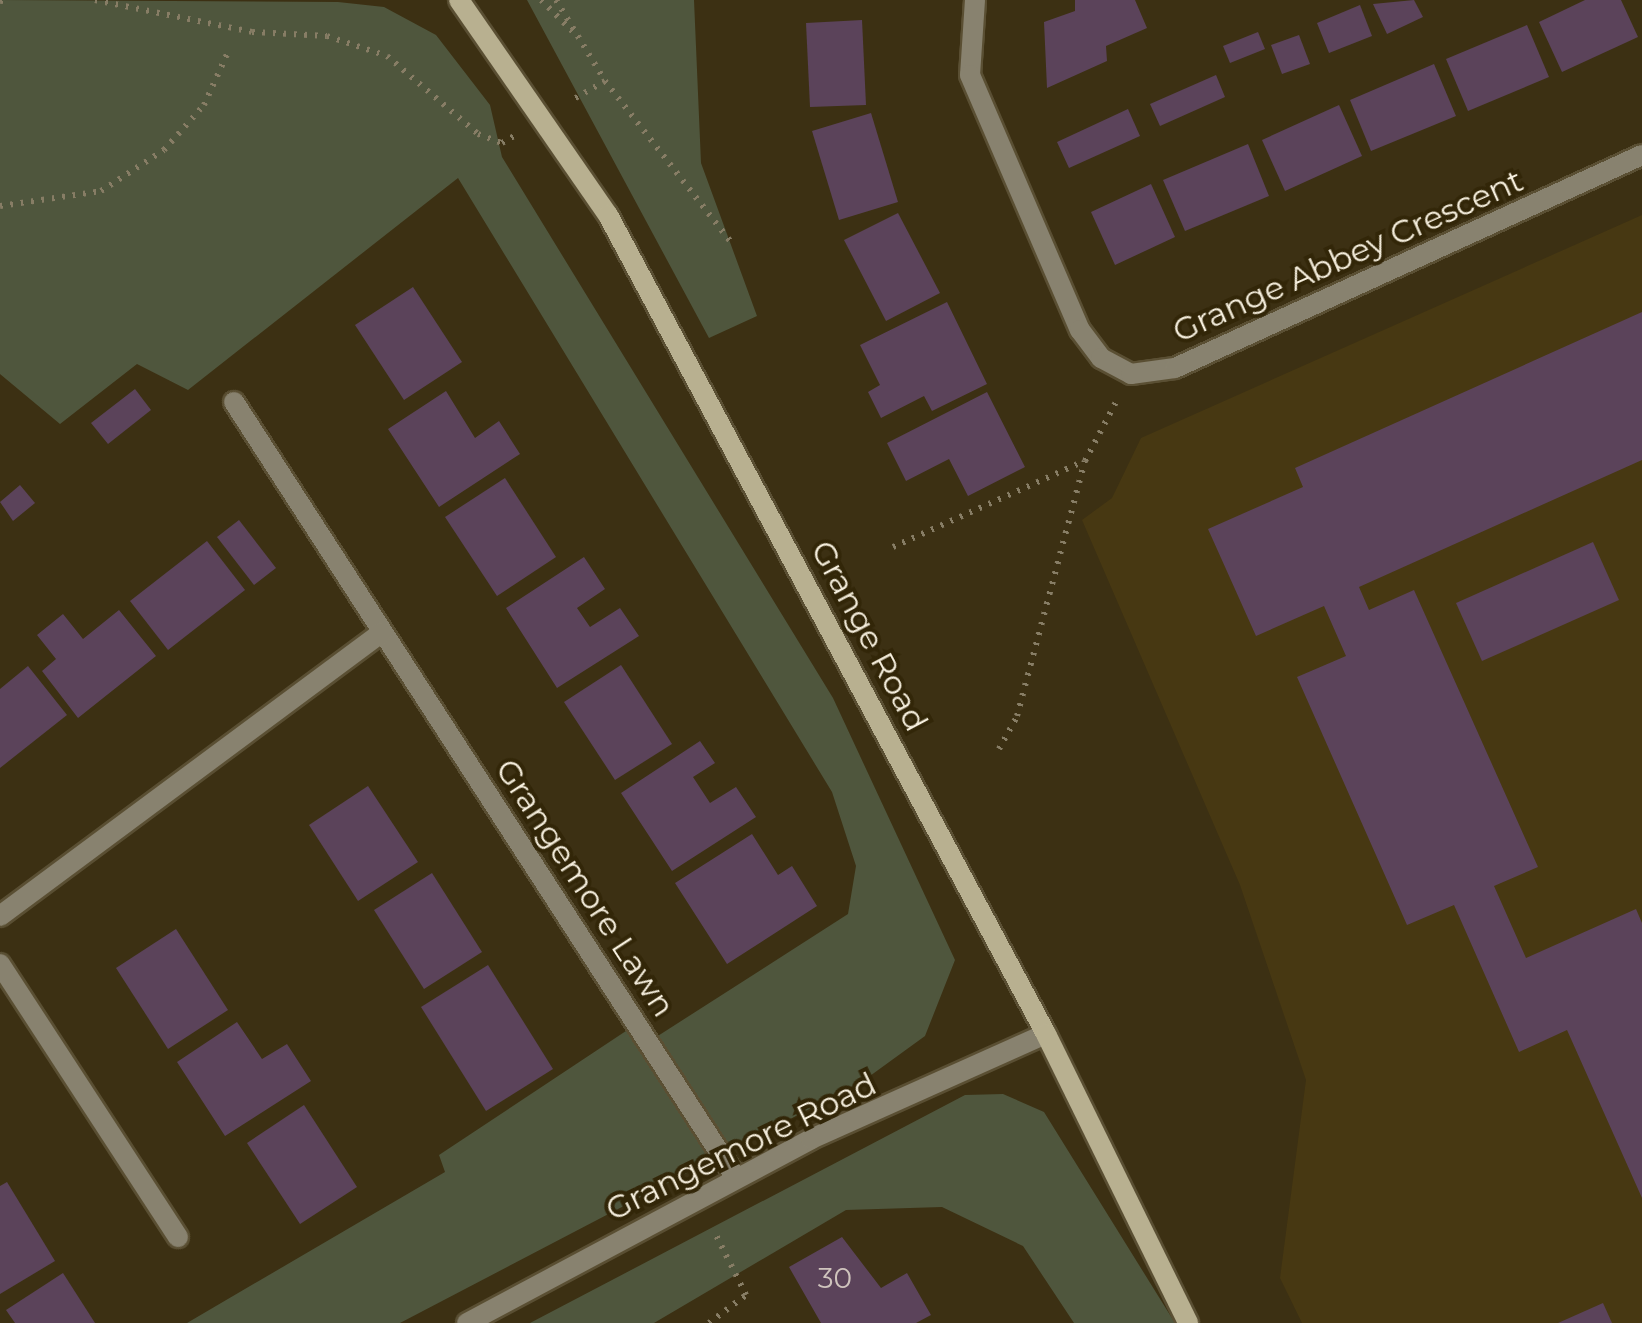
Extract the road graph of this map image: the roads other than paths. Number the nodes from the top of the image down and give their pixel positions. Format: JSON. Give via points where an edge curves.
{"nodes":[{"id":1,"x":458,"y":0,"type":"edge"},
{"id":2,"x":975,"y":0,"type":"edge"},
{"id":3,"x":1642,"y":155,"type":"edge"},
{"id":4,"x":234,"y":402,"type":"dead end"},
{"id":5,"x":382,"y":632,"type":"junction"},
{"id":6,"x":0,"y":916,"type":"edge"},
{"id":7,"x":0,"y":964,"type":"edge"},
{"id":8,"x":1046,"y":1034,"type":"junction"},
{"id":9,"x":736,"y":1178,"type":"junction"},
{"id":10,"x":178,"y":1237,"type":"dead end"},
{"id":11,"x":467,"y":1323,"type":"edge"},
{"id":12,"x":1188,"y":1323,"type":"edge"}],
"edges":[{"from":1,"to":8,"type":"main road","name":"Grange Road","via":[[608,215]]},
{"from":2,"to":3,"type":"street","name":"Grange Abbey Crescent","via":[[970,75],[1080,330],[1101,358],[1131,374],[1176,368]]},
{"from":4,"to":5,"type":"street","name":"Grangemore Lawn"},
{"from":5,"to":6,"type":"street"},
{"from":5,"to":9,"type":"street","name":"Grangemore Lawn"},
{"from":7,"to":10,"type":"street"},
{"from":8,"to":9,"type":"street","name":"Grangemore Road"},
{"from":8,"to":12,"type":"main road","name":"Grange Road"},
{"from":9,"to":11,"type":"street","name":"Grangemore Road"}]}
